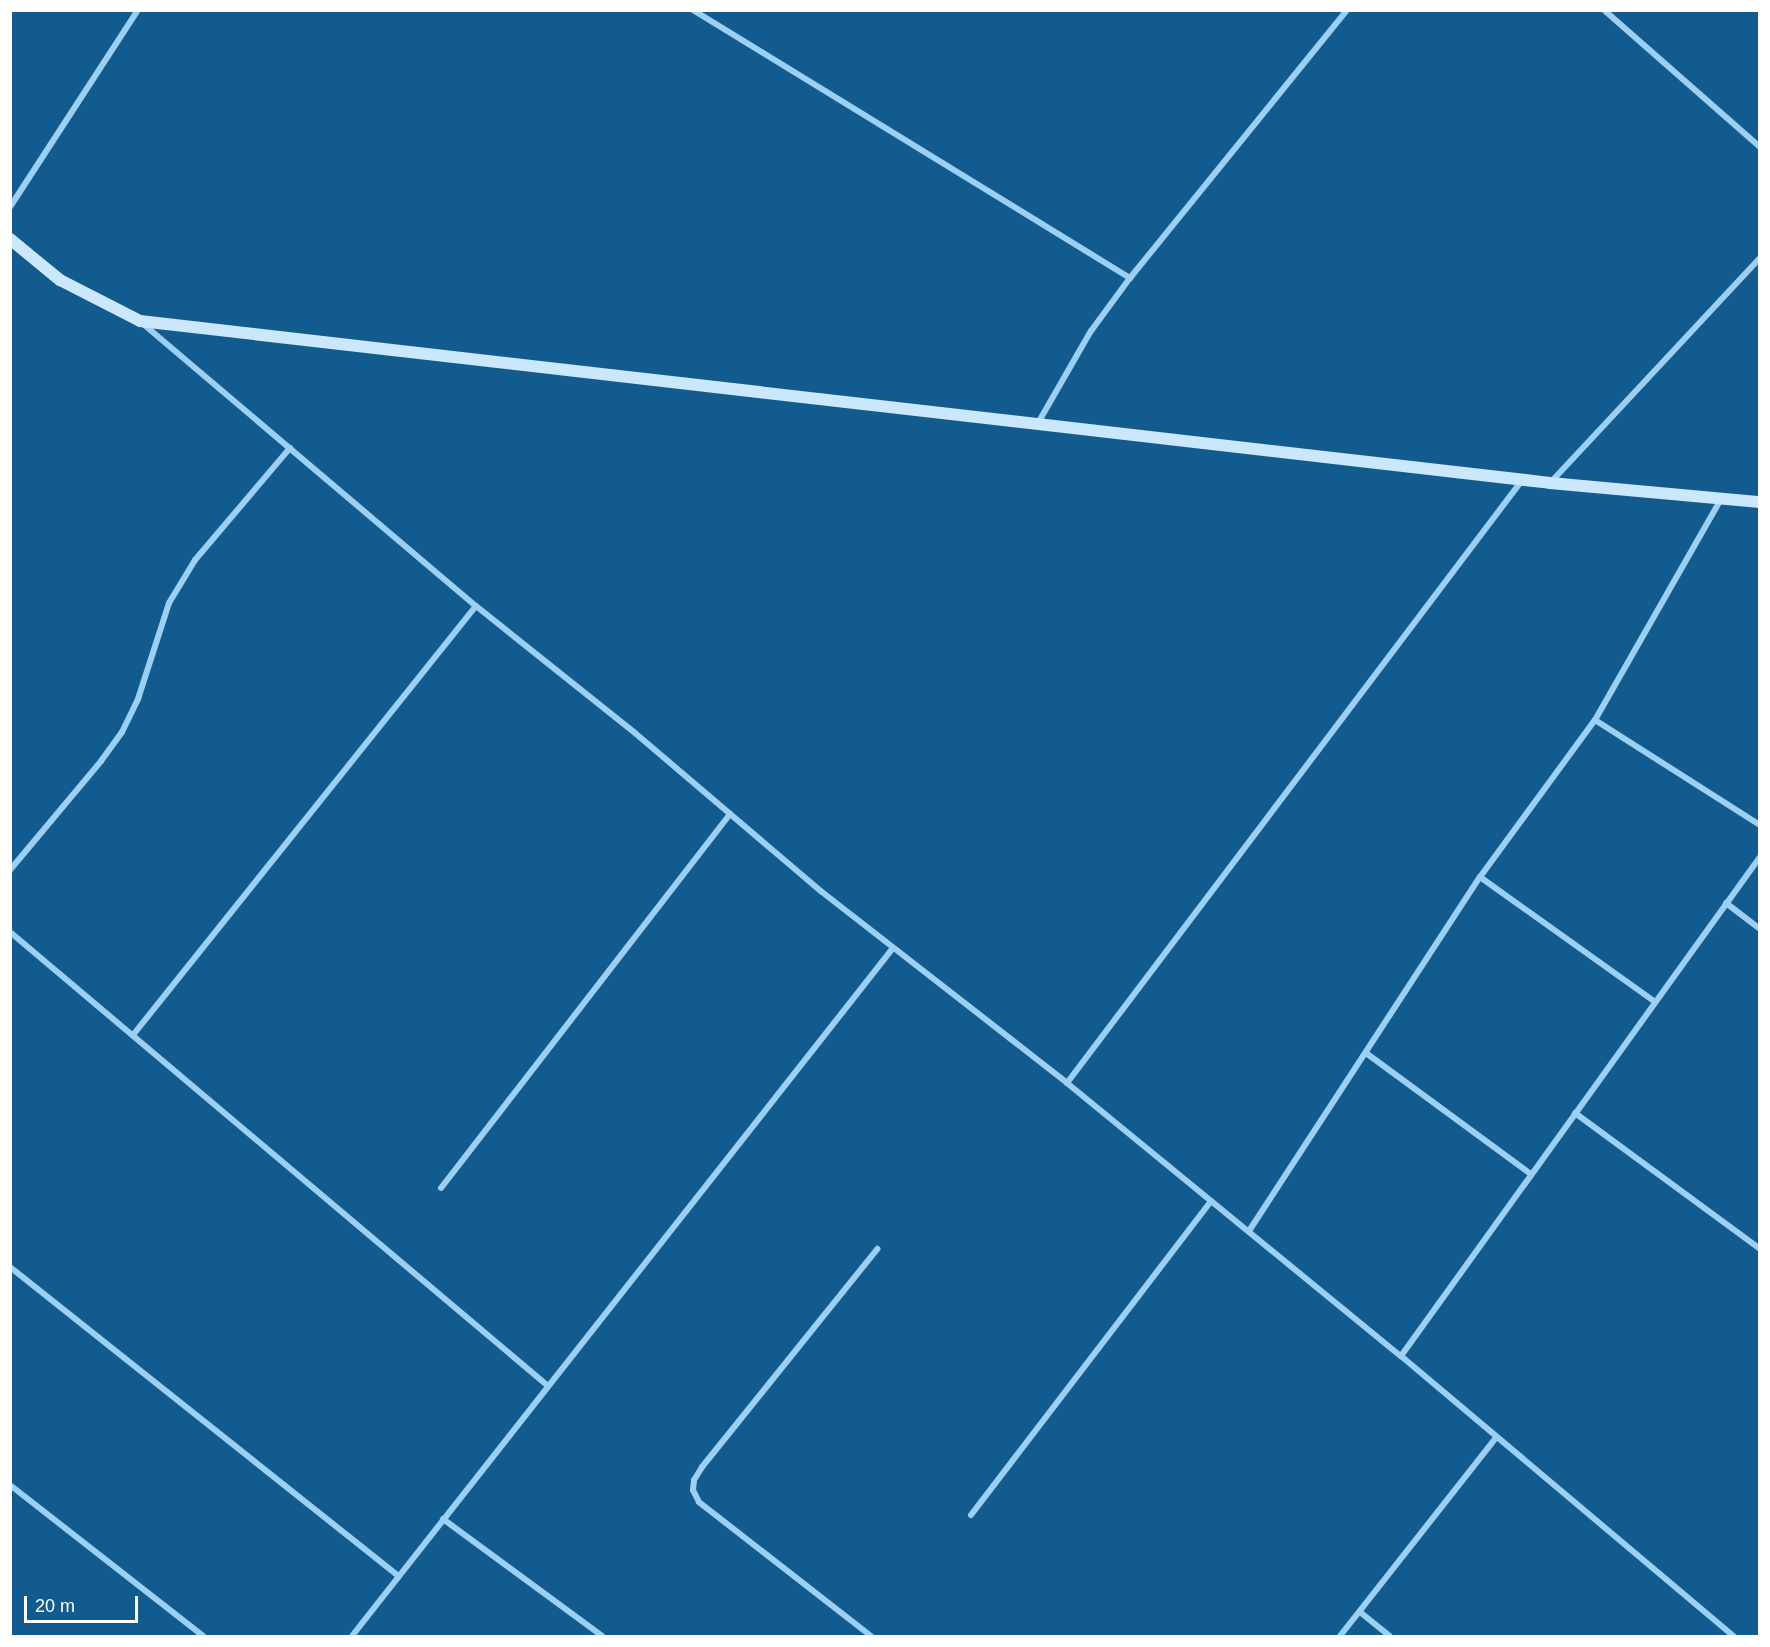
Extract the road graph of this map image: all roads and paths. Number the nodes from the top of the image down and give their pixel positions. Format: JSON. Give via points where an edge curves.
{"nodes":[{"id":1,"x":138,"y":10,"type":"edge"},
{"id":2,"x":693,"y":10,"type":"edge"},
{"id":3,"x":1347,"y":10,"type":"edge"},
{"id":4,"x":1604,"y":10,"type":"edge"},
{"id":5,"x":1760,"y":147,"type":"edge"},
{"id":6,"x":10,"y":207,"type":"edge"},
{"id":7,"x":10,"y":239,"type":"edge"},
{"id":8,"x":1760,"y":258,"type":"edge"},
{"id":9,"x":1130,"y":278,"type":"junction"},
{"id":10,"x":140,"y":321,"type":"junction"},
{"id":11,"x":1038,"y":423,"type":"junction"},
{"id":12,"x":290,"y":448,"type":"junction"},
{"id":13,"x":1523,"y":479,"type":"junction"},
{"id":14,"x":1550,"y":483,"type":"junction"},
{"id":15,"x":1721,"y":498,"type":"junction"},
{"id":16,"x":1760,"y":502,"type":"edge"},
{"id":17,"x":476,"y":606,"type":"junction"},
{"id":18,"x":1595,"y":720,"type":"junction"},
{"id":19,"x":730,"y":814,"type":"junction"},
{"id":20,"x":1760,"y":825,"type":"edge"},
{"id":21,"x":1760,"y":857,"type":"edge"},
{"id":22,"x":10,"y":870,"type":"edge"},
{"id":23,"x":1480,"y":877,"type":"junction"},
{"id":24,"x":1726,"y":903,"type":"junction"},
{"id":25,"x":1760,"y":929,"type":"edge"},
{"id":26,"x":10,"y":932,"type":"edge"},
{"id":27,"x":893,"y":948,"type":"junction"},
{"id":28,"x":1655,"y":1002,"type":"junction"},
{"id":29,"x":133,"y":1035,"type":"junction"},
{"id":30,"x":1366,"y":1053,"type":"junction"},
{"id":31,"x":1066,"y":1083,"type":"junction"},
{"id":32,"x":1575,"y":1113,"type":"junction"},
{"id":33,"x":1532,"y":1174,"type":"junction"},
{"id":34,"x":441,"y":1188,"type":"dead end"},
{"id":35,"x":1211,"y":1201,"type":"junction"},
{"id":36,"x":1249,"y":1231,"type":"junction"},
{"id":37,"x":877,"y":1249,"type":"dead end"},
{"id":38,"x":1760,"y":1249,"type":"edge"},
{"id":39,"x":10,"y":1267,"type":"edge"},
{"id":40,"x":1401,"y":1356,"type":"junction"},
{"id":41,"x":548,"y":1386,"type":"junction"},
{"id":42,"x":1496,"y":1438,"type":"junction"},
{"id":43,"x":10,"y":1485,"type":"edge"},
{"id":44,"x":971,"y":1515,"type":"dead end"},
{"id":45,"x":444,"y":1519,"type":"junction"},
{"id":46,"x":399,"y":1576,"type":"junction"},
{"id":47,"x":1360,"y":1612,"type":"junction"},
{"id":48,"x":203,"y":1636,"type":"edge"},
{"id":49,"x":352,"y":1636,"type":"edge"},
{"id":50,"x":602,"y":1636,"type":"edge"},
{"id":51,"x":871,"y":1636,"type":"edge"},
{"id":52,"x":1340,"y":1636,"type":"edge"},
{"id":53,"x":1390,"y":1636,"type":"edge"},
{"id":54,"x":1734,"y":1636,"type":"edge"}],
"edges":[{"from":1,"to":6,"type":"street"},
{"from":2,"to":9,"type":"street"},
{"from":3,"to":9,"type":"street"},
{"from":4,"to":5,"type":"street"},
{"from":7,"to":10,"type":"street","via":[[60,280]]},
{"from":8,"to":14,"type":"street"},
{"from":9,"to":11,"type":"street","via":[[1091,332]]},
{"from":10,"to":11,"type":"street"},
{"from":10,"to":12,"type":"street"},
{"from":11,"to":13,"type":"street"},
{"from":12,"to":17,"type":"street"},
{"from":12,"to":22,"type":"street","via":[[190,568],[169,603],[138,699],[122,732]]},
{"from":13,"to":14,"type":"street"},
{"from":13,"to":31,"type":"street"},
{"from":14,"to":15,"type":"street"},
{"from":15,"to":16,"type":"street"},
{"from":15,"to":18,"type":"street"},
{"from":17,"to":19,"type":"street"},
{"from":17,"to":29,"type":"street"},
{"from":18,"to":20,"type":"street"},
{"from":18,"to":23,"type":"street"},
{"from":19,"to":27,"type":"street"},
{"from":19,"to":34,"type":"street"},
{"from":21,"to":24,"type":"street"},
{"from":23,"to":28,"type":"street"},
{"from":23,"to":30,"type":"street"},
{"from":24,"to":25,"type":"street"},
{"from":24,"to":28,"type":"street"},
{"from":26,"to":29,"type":"street"},
{"from":27,"to":31,"type":"street"},
{"from":27,"to":41,"type":"street"},
{"from":28,"to":32,"type":"street"},
{"from":29,"to":41,"type":"street"},
{"from":30,"to":33,"type":"street"},
{"from":30,"to":36,"type":"street"},
{"from":31,"to":35,"type":"street"},
{"from":32,"to":33,"type":"street"},
{"from":32,"to":38,"type":"street"},
{"from":33,"to":40,"type":"street"},
{"from":35,"to":36,"type":"street"},
{"from":35,"to":44,"type":"street"},
{"from":36,"to":40,"type":"street"},
{"from":37,"to":51,"type":"street","via":[[702,1467],[693,1490],[699,1502]]},
{"from":39,"to":46,"type":"street"},
{"from":40,"to":42,"type":"street"},
{"from":41,"to":45,"type":"street"},
{"from":42,"to":47,"type":"street"},
{"from":42,"to":54,"type":"street"},
{"from":43,"to":48,"type":"street"},
{"from":45,"to":46,"type":"street"},
{"from":45,"to":50,"type":"street"},
{"from":46,"to":49,"type":"street"},
{"from":47,"to":52,"type":"street"},
{"from":47,"to":53,"type":"street"}]}
